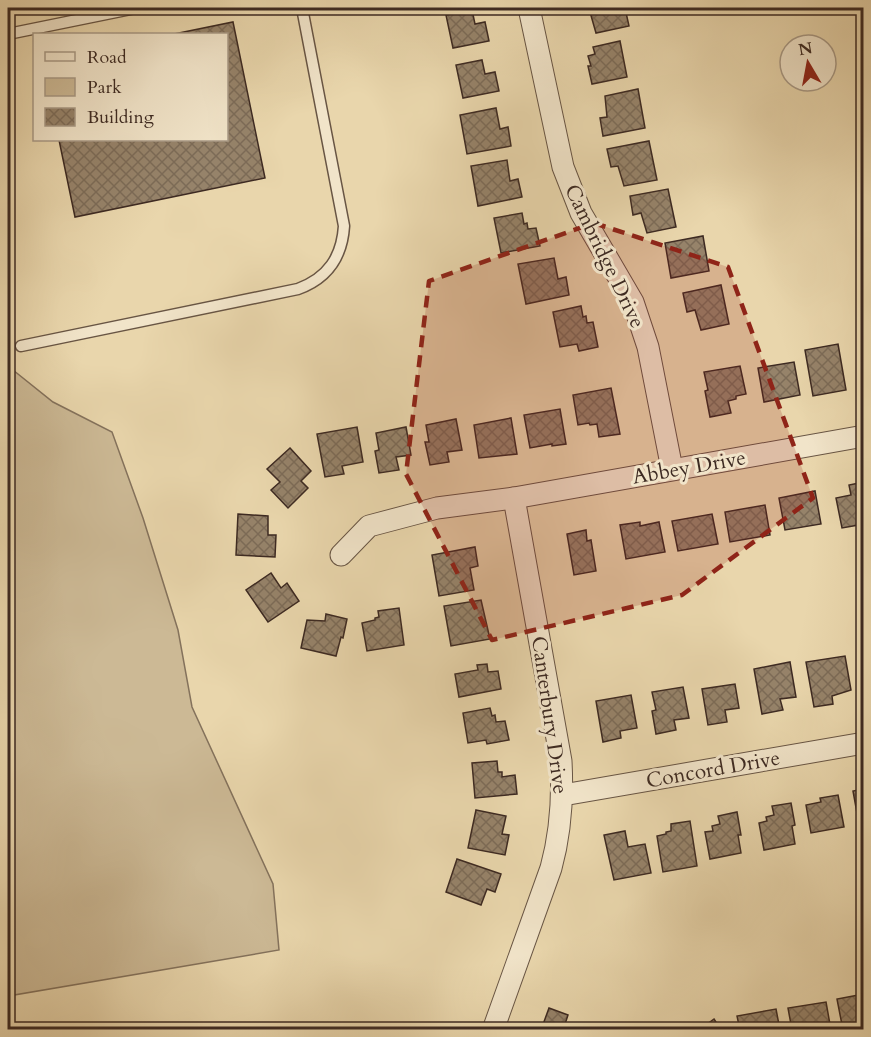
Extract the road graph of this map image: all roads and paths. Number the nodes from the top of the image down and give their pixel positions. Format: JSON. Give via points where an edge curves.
{"nodes":[{"id":1,"x":136,"y":8,"type":"edge"},
{"id":2,"x":302,"y":8,"type":"edge"},
{"id":3,"x":529,"y":8,"type":"edge"},
{"id":4,"x":8,"y":34,"type":"edge"},
{"id":5,"x":21,"y":346,"type":"dead end"},
{"id":6,"x":864,"y":435,"type":"edge"},
{"id":7,"x":672,"y":470,"type":"junction"},
{"id":8,"x":514,"y":498,"type":"junction"},
{"id":9,"x":341,"y":555,"type":"dead end"},
{"id":10,"x":864,"y":742,"type":"edge"},
{"id":11,"x":563,"y":795,"type":"junction"},
{"id":12,"x":493,"y":1029,"type":"edge"}],
"edges":[{"from":1,"to":4,"type":"lane"},
{"from":2,"to":5,"type":"lane","via":[[344,226],[334,264],[310,285],[298,289]]},
{"from":3,"to":7,"type":"street","name":"Cambridge Drive","via":[[563,167],[581,213],[633,302],[648,347]]},
{"from":6,"to":7,"type":"street","name":"Abbey Drive"},
{"from":7,"to":8,"type":"street","name":"Abbey Drive"},
{"from":8,"to":9,"type":"street","name":"Abbey Drive","via":[[438,508],[369,526]]},
{"from":8,"to":11,"type":"street","name":"Canterbury Drive","via":[[561,761]]},
{"from":10,"to":11,"type":"street","name":"Concord Drive"},
{"from":11,"to":12,"type":"street","name":"Canterbury Drive","via":[[551,868]]}]}
